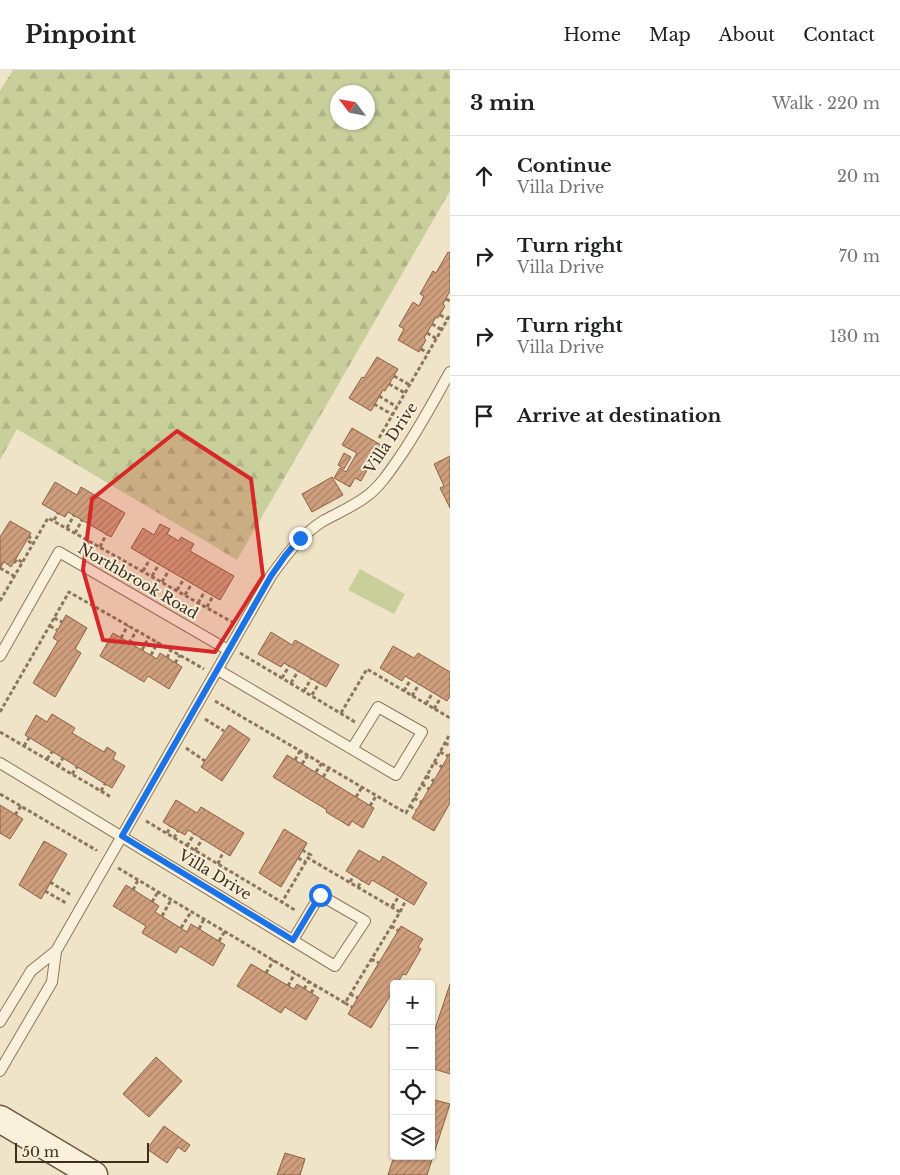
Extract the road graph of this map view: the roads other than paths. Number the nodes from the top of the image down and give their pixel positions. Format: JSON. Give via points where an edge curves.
{"nodes":[{"id":1,"x":450,"y":372,"type":"edge"},
{"id":2,"x":228,"y":650,"type":"junction"},
{"id":3,"x":0,"y":656,"type":"edge"},
{"id":4,"x":218,"y":670,"type":"junction"},
{"id":5,"x":352,"y":748,"type":"junction"},
{"id":6,"x":0,"y":763,"type":"edge"},
{"id":7,"x":122,"y":836,"type":"junction"},
{"id":8,"x":293,"y":940,"type":"junction"},
{"id":9,"x":56,"y":951,"type":"junction"},
{"id":10,"x":0,"y":1022,"type":"edge"},
{"id":11,"x":0,"y":1071,"type":"edge"},
{"id":12,"x":0,"y":1119,"type":"edge"},
{"id":13,"x":94,"y":1175,"type":"edge"}],
"edges":[{"from":1,"to":2,"type":"lane","name":"Villa Drive","via":[[412,440],[384,479],[367,496],[300,538],[271,576]]},
{"from":2,"to":3,"type":"lane","name":"Northbrook Road","via":[[59,552]]},
{"from":2,"to":4,"type":"lane","name":"Villa Drive"},
{"from":4,"to":5,"type":"lane"},
{"from":4,"to":7,"type":"lane","name":"Villa Drive"},
{"from":5,"to":5,"type":"lane","via":[[396,775],[422,732],[378,707]]},
{"from":6,"to":7,"type":"lane"},
{"from":7,"to":8,"type":"lane","name":"Villa Drive"},
{"from":7,"to":9,"type":"lane","name":"Villa Drive"},
{"from":8,"to":8,"type":"lane","name":"Villa Drive","via":[[320,895],[365,921],[335,966]]},
{"from":9,"to":10,"type":"lane","name":"Villa Drive","via":[[31,971]]},
{"from":9,"to":11,"type":"lane","name":"Villa Drive","via":[[52,982]]},
{"from":12,"to":13,"type":"main road"}]}
